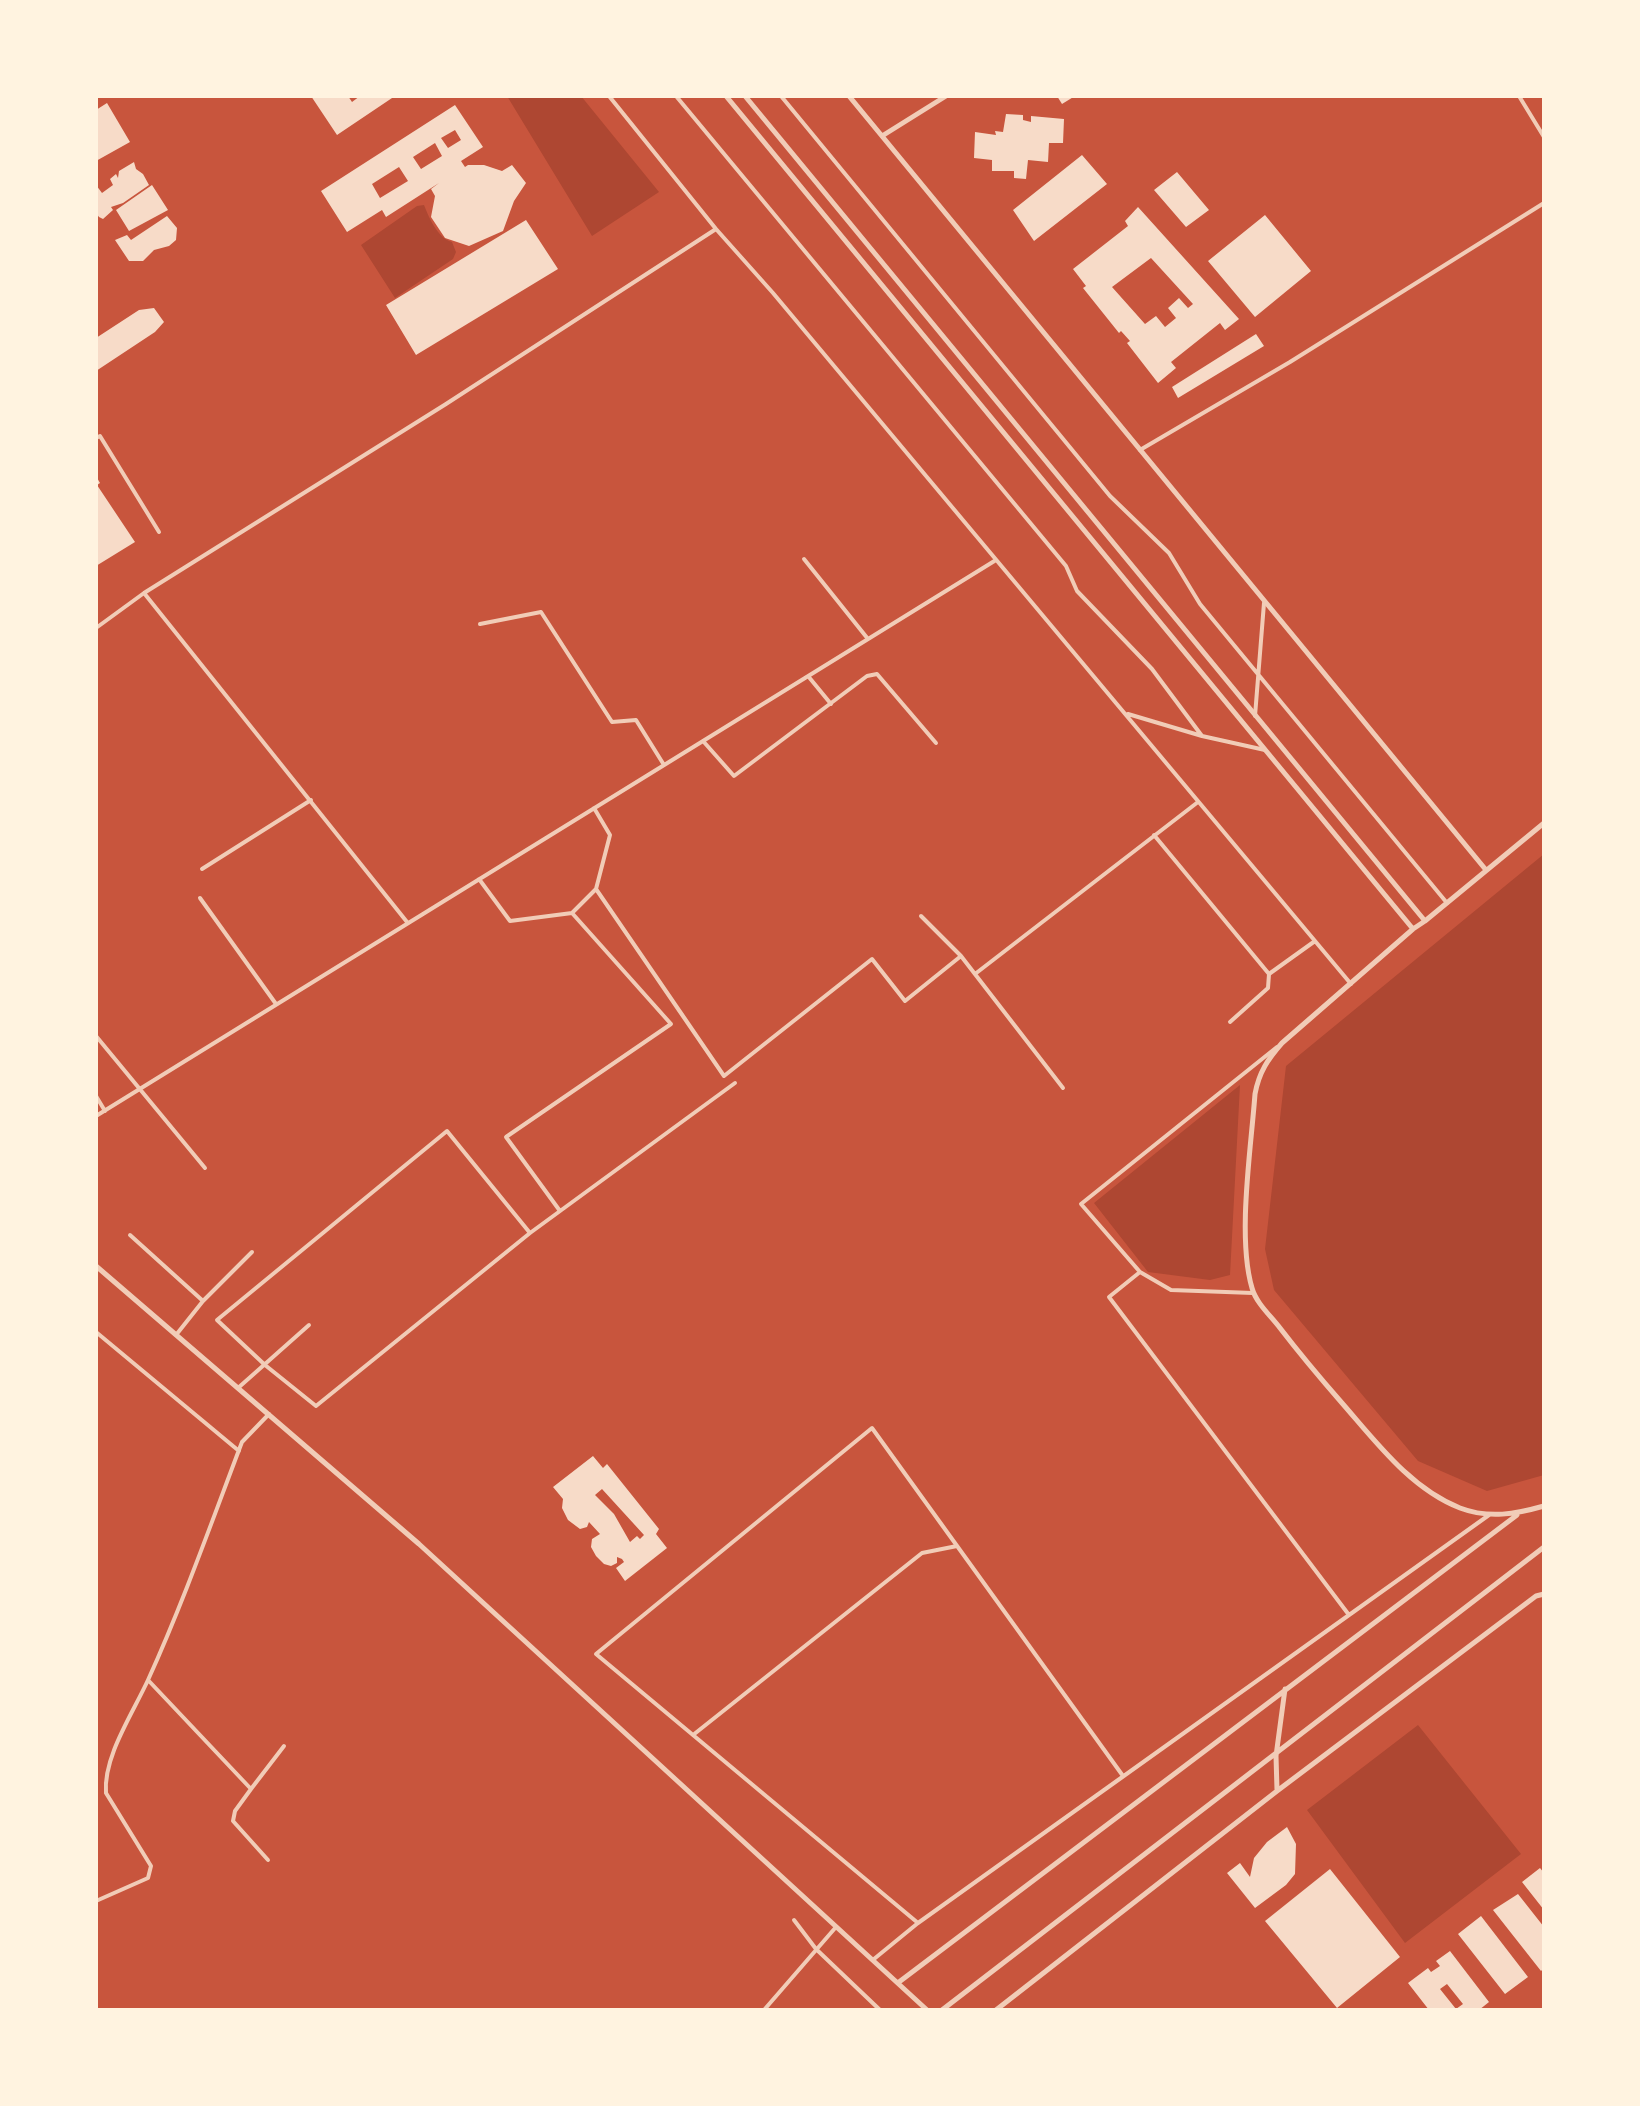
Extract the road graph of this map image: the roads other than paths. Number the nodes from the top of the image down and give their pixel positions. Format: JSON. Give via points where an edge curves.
{"nodes":[{"id":1,"x":609,"y":96,"type":"edge"},
{"id":2,"x":676,"y":96,"type":"edge"},
{"id":3,"x":726,"y":96,"type":"edge"},
{"id":4,"x":745,"y":96,"type":"edge"},
{"id":5,"x":781,"y":96,"type":"edge"},
{"id":6,"x":849,"y":96,"type":"edge"},
{"id":7,"x":946,"y":96,"type":"edge"},
{"id":8,"x":1519,"y":96,"type":"edge"},
{"id":9,"x":882,"y":136,"type":"junction"},
{"id":10,"x":1544,"y":137,"type":"edge"},
{"id":11,"x":1544,"y":203,"type":"edge"},
{"id":12,"x":716,"y":229,"type":"junction"},
{"id":13,"x":96,"y":438,"type":"edge"},
{"id":14,"x":1140,"y":451,"type":"junction"},
{"id":15,"x":159,"y":532,"type":"dead end"},
{"id":16,"x":804,"y":559,"type":"dead end"},
{"id":17,"x":996,"y":560,"type":"junction"},
{"id":18,"x":144,"y":593,"type":"junction"},
{"id":19,"x":1264,"y":603,"type":"junction"},
{"id":20,"x":480,"y":624,"type":"dead end"},
{"id":21,"x":96,"y":628,"type":"edge"},
{"id":22,"x":868,"y":639,"type":"junction"},
{"id":23,"x":1258,"y":673,"type":"junction"},
{"id":24,"x":808,"y":676,"type":"junction"},
{"id":25,"x":831,"y":704,"type":"junction"},
{"id":26,"x":1125,"y":713,"type":"junction"},
{"id":27,"x":1255,"y":718,"type":"junction"},
{"id":28,"x":1202,"y":736,"type":"junction"},
{"id":29,"x":703,"y":741,"type":"junction"},
{"id":30,"x":936,"y":743,"type":"dead end"},
{"id":31,"x":1265,"y":750,"type":"junction"},
{"id":32,"x":664,"y":765,"type":"junction"},
{"id":33,"x":311,"y":800,"type":"junction"},
{"id":34,"x":1199,"y":801,"type":"junction"},
{"id":35,"x":594,"y":808,"type":"junction"},
{"id":36,"x":1544,"y":823,"type":"edge"},
{"id":37,"x":1154,"y":835,"type":"junction"},
{"id":38,"x":202,"y":869,"type":"dead end"},
{"id":39,"x":1486,"y":870,"type":"junction"},
{"id":40,"x":479,"y":879,"type":"junction"},
{"id":41,"x":596,"y":889,"type":"junction"},
{"id":42,"x":200,"y":898,"type":"dead end"},
{"id":43,"x":1447,"y":903,"type":"junction"},
{"id":44,"x":572,"y":913,"type":"junction"},
{"id":45,"x":921,"y":916,"type":"dead end"},
{"id":46,"x":1425,"y":921,"type":"junction"},
{"id":47,"x":408,"y":923,"type":"junction"},
{"id":48,"x":1413,"y":929,"type":"junction"},
{"id":49,"x":1315,"y":941,"type":"junction"},
{"id":50,"x":961,"y":956,"type":"junction"},
{"id":51,"x":975,"y":974,"type":"junction"},
{"id":52,"x":1269,"y":974,"type":"junction"},
{"id":53,"x":1351,"y":984,"type":"junction"},
{"id":54,"x":276,"y":1004,"type":"junction"},
{"id":55,"x":1230,"y":1022,"type":"dead end"},
{"id":56,"x":96,"y":1036,"type":"edge"},
{"id":57,"x":1282,"y":1043,"type":"junction"},
{"id":58,"x":735,"y":1083,"type":"dead end"},
{"id":59,"x":141,"y":1088,"type":"junction"},
{"id":60,"x":1063,"y":1088,"type":"dead end"},
{"id":61,"x":96,"y":1096,"type":"edge"},
{"id":62,"x":105,"y":1111,"type":"junction"},
{"id":63,"x":96,"y":1116,"type":"edge"},
{"id":64,"x":205,"y":1168,"type":"dead end"},
{"id":65,"x":560,"y":1211,"type":"junction"},
{"id":66,"x":530,"y":1233,"type":"junction"},
{"id":67,"x":130,"y":1235,"type":"dead end"},
{"id":68,"x":252,"y":1252,"type":"dead end"},
{"id":69,"x":96,"y":1266,"type":"edge"},
{"id":70,"x":1140,"y":1272,"type":"junction"},
{"id":71,"x":1253,"y":1293,"type":"junction"},
{"id":72,"x":203,"y":1301,"type":"junction"},
{"id":73,"x":309,"y":1325,"type":"dead end"},
{"id":74,"x":96,"y":1332,"type":"edge"},
{"id":75,"x":176,"y":1335,"type":"junction"},
{"id":76,"x":265,"y":1365,"type":"junction"},
{"id":77,"x":238,"y":1388,"type":"junction"},
{"id":78,"x":269,"y":1414,"type":"junction"},
{"id":79,"x":239,"y":1451,"type":"junction"},
{"id":80,"x":1544,"y":1506,"type":"edge"},
{"id":81,"x":1519,"y":1513,"type":"junction"},
{"id":82,"x":1489,"y":1515,"type":"junction"},
{"id":83,"x":957,"y":1546,"type":"junction"},
{"id":84,"x":1544,"y":1547,"type":"edge"},
{"id":85,"x":1544,"y":1594,"type":"edge"},
{"id":86,"x":1349,"y":1615,"type":"junction"},
{"id":87,"x":148,"y":1680,"type":"junction"},
{"id":88,"x":1286,"y":1688,"type":"junction"},
{"id":89,"x":693,"y":1735,"type":"junction"},
{"id":90,"x":284,"y":1746,"type":"dead end"},
{"id":91,"x":1276,"y":1756,"type":"junction"},
{"id":92,"x":1123,"y":1776,"type":"junction"},
{"id":93,"x":251,"y":1789,"type":"junction"},
{"id":94,"x":1277,"y":1791,"type":"junction"},
{"id":95,"x":268,"y":1860,"type":"dead end"},
{"id":96,"x":96,"y":1901,"type":"edge"},
{"id":97,"x":794,"y":1920,"type":"dead end"},
{"id":98,"x":918,"y":1923,"type":"junction"},
{"id":99,"x":837,"y":1926,"type":"junction"},
{"id":100,"x":816,"y":1949,"type":"junction"},
{"id":101,"x":874,"y":1959,"type":"junction"},
{"id":102,"x":899,"y":1982,"type":"junction"},
{"id":103,"x":764,"y":2010,"type":"edge"},
{"id":104,"x":880,"y":2010,"type":"edge"},
{"id":105,"x":927,"y":2010,"type":"edge"},
{"id":106,"x":942,"y":2010,"type":"edge"},
{"id":107,"x":996,"y":2010,"type":"edge"}],
"edges":[{"from":1,"to":12,"type":"street"},
{"from":2,"to":28,"type":"street","via":[[1066,566],[1077,591],[1152,669]]},
{"from":3,"to":31,"type":"street"},
{"from":4,"to":27,"type":"street"},
{"from":5,"to":23,"type":"street","via":[[1110,496],[1169,553],[1200,604]]},
{"from":6,"to":9,"type":"street"},
{"from":7,"to":9,"type":"street"},
{"from":8,"to":10,"type":"street"},
{"from":9,"to":14,"type":"street"},
{"from":11,"to":14,"type":"street"},
{"from":12,"to":17,"type":"street"},
{"from":12,"to":18,"type":"street"},
{"from":13,"to":15,"type":"street","via":[[100,436]]},
{"from":14,"to":19,"type":"street"},
{"from":16,"to":22,"type":"street"},
{"from":17,"to":22,"type":"street"},
{"from":17,"to":26,"type":"street"},
{"from":18,"to":21,"type":"street"},
{"from":18,"to":33,"type":"street"},
{"from":19,"to":23,"type":"street"},
{"from":19,"to":39,"type":"street"},
{"from":20,"to":32,"type":"street","via":[[541,612],[612,722],[636,720]]},
{"from":22,"to":24,"type":"street"},
{"from":23,"to":27,"type":"street"},
{"from":23,"to":43,"type":"street"},
{"from":24,"to":25,"type":"street"},
{"from":24,"to":29,"type":"street"},
{"from":25,"to":29,"type":"street","via":[[734,776]]},
{"from":25,"to":30,"type":"street","via":[[877,674]]},
{"from":26,"to":28,"type":"street"},
{"from":26,"to":34,"type":"street"},
{"from":27,"to":46,"type":"street"},
{"from":28,"to":31,"type":"street"},
{"from":29,"to":32,"type":"street"},
{"from":31,"to":48,"type":"street"},
{"from":32,"to":35,"type":"street"},
{"from":33,"to":38,"type":"street"},
{"from":33,"to":47,"type":"street"},
{"from":34,"to":37,"type":"street"},
{"from":34,"to":49,"type":"street"},
{"from":35,"to":40,"type":"street"},
{"from":35,"to":41,"type":"street","via":[[610,835]]},
{"from":36,"to":39,"type":"street"},
{"from":37,"to":51,"type":"street"},
{"from":37,"to":52,"type":"street"},
{"from":39,"to":43,"type":"street"},
{"from":40,"to":44,"type":"street","via":[[510,921]]},
{"from":40,"to":47,"type":"street"},
{"from":41,"to":44,"type":"street"},
{"from":41,"to":50,"type":"street","via":[[724,1076],[872,959],[905,1001]]},
{"from":42,"to":54,"type":"street"},
{"from":43,"to":46,"type":"street"},
{"from":44,"to":65,"type":"street","via":[[671,1024],[506,1137]]},
{"from":45,"to":50,"type":"street"},
{"from":46,"to":48,"type":"street"},
{"from":47,"to":54,"type":"street"},
{"from":48,"to":53,"type":"street"},
{"from":49,"to":52,"type":"street"},
{"from":49,"to":53,"type":"street"},
{"from":50,"to":51,"type":"street"},
{"from":51,"to":60,"type":"street"},
{"from":52,"to":55,"type":"street","via":[[1268,988]]},
{"from":53,"to":57,"type":"street"},
{"from":54,"to":59,"type":"street"},
{"from":56,"to":59,"type":"street"},
{"from":57,"to":70,"type":"street","via":[[1081,1204]]},
{"from":57,"to":71,"type":"street","via":[[1265,1062],[1255,1094],[1245,1234]]},
{"from":58,"to":65,"type":"street"},
{"from":59,"to":62,"type":"street"},
{"from":59,"to":64,"type":"street"},
{"from":61,"to":62,"type":"street"},
{"from":62,"to":63,"type":"street"},
{"from":65,"to":66,"type":"street"},
{"from":66,"to":76,"type":"street","via":[[316,1406]]},
{"from":66,"to":76,"type":"street","via":[[447,1131],[217,1320]]},
{"from":67,"to":72,"type":"street"},
{"from":68,"to":72,"type":"street"},
{"from":69,"to":75,"type":"street"},
{"from":70,"to":71,"type":"street","via":[[1171,1290]]},
{"from":70,"to":86,"type":"street","via":[[1109,1297]]},
{"from":71,"to":82,"type":"street","via":[[1384,1452],[1441,1498]]},
{"from":72,"to":75,"type":"street"},
{"from":73,"to":76,"type":"street"},
{"from":74,"to":79,"type":"street"},
{"from":75,"to":77,"type":"street"},
{"from":76,"to":77,"type":"street"},
{"from":77,"to":78,"type":"street"},
{"from":78,"to":79,"type":"street"},
{"from":78,"to":99,"type":"street"},
{"from":79,"to":87,"type":"street"},
{"from":80,"to":81,"type":"street"},
{"from":81,"to":82,"type":"street"},
{"from":81,"to":88,"type":"street"},
{"from":82,"to":86,"type":"street"},
{"from":83,"to":89,"type":"street","via":[[922,1553]]},
{"from":83,"to":89,"type":"street","via":[[872,1428],[596,1654]]},
{"from":83,"to":92,"type":"street"},
{"from":84,"to":91,"type":"street"},
{"from":85,"to":94,"type":"street"},
{"from":86,"to":92,"type":"street"},
{"from":87,"to":93,"type":"street"},
{"from":87,"to":96,"type":"street","via":[[105,1781],[106,1793],[151,1872]]},
{"from":88,"to":91,"type":"street"},
{"from":88,"to":102,"type":"street"},
{"from":89,"to":98,"type":"street"},
{"from":90,"to":93,"type":"street"},
{"from":91,"to":94,"type":"street"},
{"from":91,"to":106,"type":"street"},
{"from":92,"to":98,"type":"street"},
{"from":93,"to":95,"type":"street","via":[[233,1821]]},
{"from":94,"to":107,"type":"street"},
{"from":97,"to":100,"type":"street"},
{"from":98,"to":101,"type":"street"},
{"from":99,"to":100,"type":"street"},
{"from":99,"to":101,"type":"street"},
{"from":100,"to":103,"type":"street"},
{"from":100,"to":104,"type":"street"},
{"from":101,"to":102,"type":"street"},
{"from":102,"to":105,"type":"street"}]}
